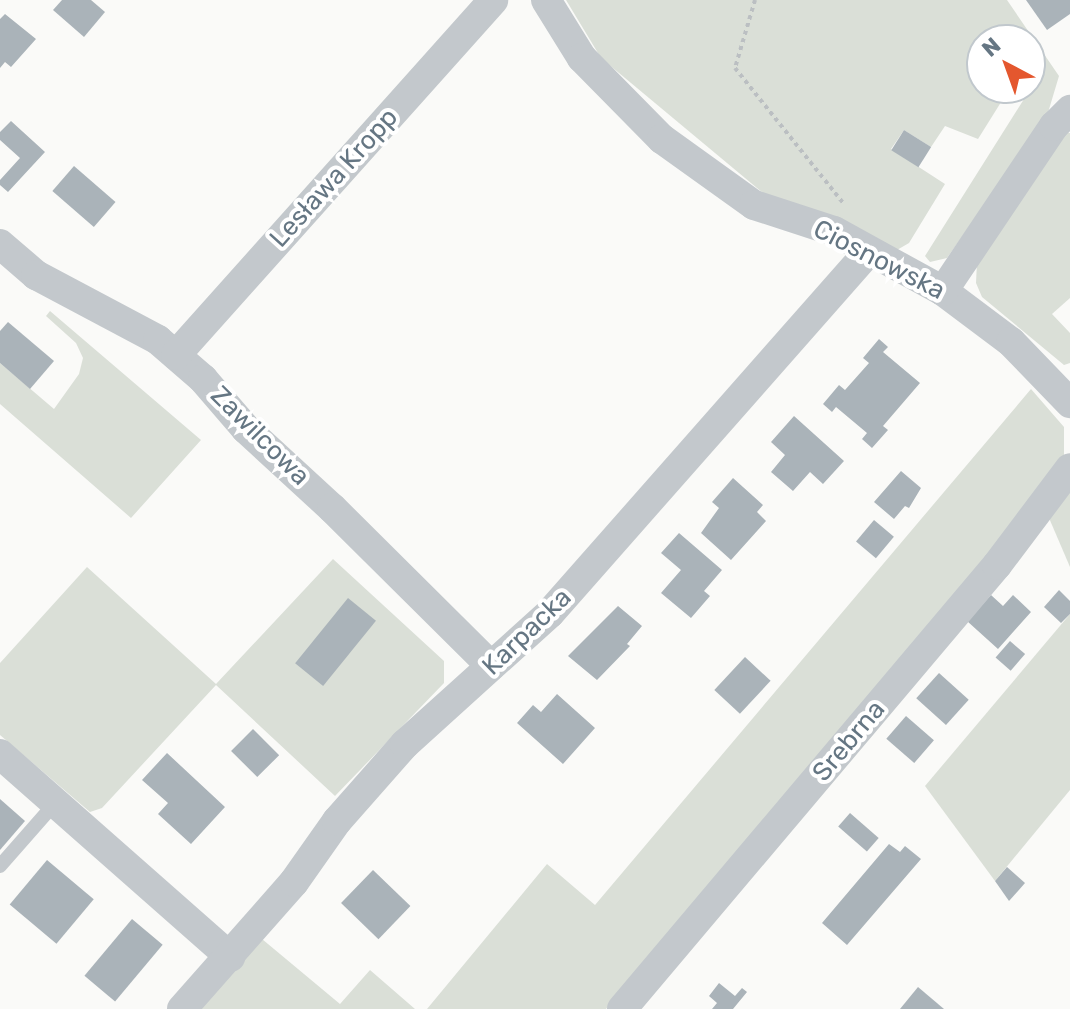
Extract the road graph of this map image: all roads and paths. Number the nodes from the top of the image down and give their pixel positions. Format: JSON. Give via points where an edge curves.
{"nodes":[{"id":1,"x":493,"y":0,"type":"edge"},
{"id":2,"x":546,"y":0,"type":"edge"},
{"id":3,"x":755,"y":0,"type":"edge"},
{"id":4,"x":1070,"y":110,"type":"edge"},
{"id":5,"x":853,"y":215,"type":"dead end"},
{"id":6,"x":0,"y":244,"type":"edge"},
{"id":7,"x":869,"y":251,"type":"junction"},
{"id":8,"x":943,"y":291,"type":"junction"},
{"id":9,"x":176,"y":355,"type":"junction"},
{"id":10,"x":1070,"y":403,"type":"edge"},
{"id":11,"x":1070,"y":468,"type":"edge"},
{"id":12,"x":491,"y":666,"type":"junction"},
{"id":13,"x":0,"y":754,"type":"edge"},
{"id":14,"x":56,"y":802,"type":"junction"},
{"id":15,"x":0,"y":866,"type":"edge"},
{"id":16,"x":230,"y":957,"type":"junction"},
{"id":17,"x":182,"y":1009,"type":"edge"},
{"id":18,"x":622,"y":1009,"type":"edge"}],
"edges":[{"from":1,"to":9,"type":"street","name":"Lesława Kropp"},
{"from":2,"to":7,"type":"street","name":"Ciosnowska","via":[[582,58],[662,139],[754,205],[834,231]]},
{"from":3,"to":5,"type":"path","via":[[735,68]]},
{"from":4,"to":8,"type":"street"},
{"from":6,"to":9,"type":"street","name":"Zawilcowa","via":[[36,275],[158,340]]},
{"from":7,"to":8,"type":"street","name":"Ciosnowska"},
{"from":7,"to":12,"type":"street","name":"Karpacka","via":[[550,613]]},
{"from":8,"to":10,"type":"street","name":"Ciosnowska","via":[[1011,342]]},
{"from":9,"to":12,"type":"street","name":"Zawilcowa"},
{"from":11,"to":18,"type":"street","name":"Srebrna","via":[[997,565]]},
{"from":12,"to":16,"type":"street","name":"Karpacka","via":[[405,744]]},
{"from":13,"to":14,"type":"street"},
{"from":14,"to":15,"type":"lane"},
{"from":14,"to":16,"type":"street"},
{"from":16,"to":17,"type":"street","name":"Karpacka"}]}
